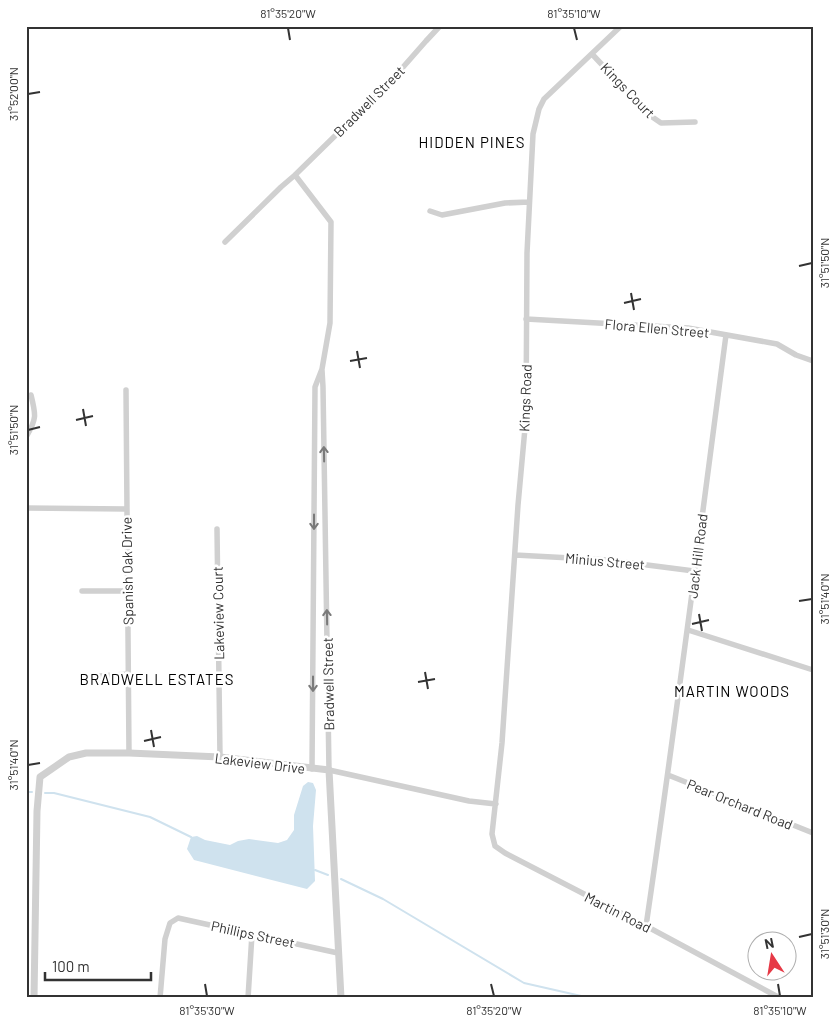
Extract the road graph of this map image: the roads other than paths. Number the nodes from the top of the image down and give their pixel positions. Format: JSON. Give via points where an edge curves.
{"nodes":[{"id":1,"x":440,"y":26,"type":"edge"},
{"id":2,"x":620,"y":26,"type":"edge"},
{"id":3,"x":592,"y":54,"type":"junction"},
{"id":4,"x":695,"y":122,"type":"dead end"},
{"id":5,"x":295,"y":175,"type":"junction"},
{"id":6,"x":529,"y":202,"type":"junction"},
{"id":7,"x":430,"y":211,"type":"dead end"},
{"id":8,"x":225,"y":242,"type":"dead end"},
{"id":9,"x":526,"y":319,"type":"junction"},
{"id":10,"x":726,"y":335,"type":"junction"},
{"id":11,"x":813,"y":361,"type":"edge"},
{"id":12,"x":322,"y":369,"type":"junction"},
{"id":13,"x":126,"y":390,"type":"dead end"},
{"id":14,"x":31,"y":395,"type":"dead end"},
{"id":15,"x":26,"y":438,"type":"edge"},
{"id":16,"x":26,"y":508,"type":"edge"},
{"id":17,"x":126,"y":509,"type":"junction"},
{"id":18,"x":217,"y":529,"type":"dead end"},
{"id":19,"x":515,"y":555,"type":"junction"},
{"id":20,"x":694,"y":571,"type":"junction"},
{"id":21,"x":82,"y":590,"type":"dead end"},
{"id":22,"x":127,"y":591,"type":"junction"},
{"id":23,"x":688,"y":630,"type":"junction"},
{"id":24,"x":813,"y":670,"type":"edge"},
{"id":25,"x":129,"y":674,"type":"junction"},
{"id":26,"x":86,"y":677,"type":"dead end"},
{"id":27,"x":129,"y":752,"type":"junction"},
{"id":28,"x":220,"y":757,"type":"junction"},
{"id":29,"x":312,"y":769,"type":"junction"},
{"id":30,"x":329,"y":770,"type":"junction"},
{"id":31,"x":668,"y":775,"type":"junction"},
{"id":32,"x":496,"y":804,"type":"junction"},
{"id":33,"x":813,"y":833,"type":"edge"},
{"id":34,"x":646,"y":926,"type":"junction"},
{"id":35,"x":252,"y":934,"type":"junction"},
{"id":36,"x":338,"y":953,"type":"junction"},
{"id":37,"x":34,"y":998,"type":"edge"},
{"id":38,"x":160,"y":998,"type":"edge"},
{"id":39,"x":248,"y":998,"type":"edge"},
{"id":40,"x":341,"y":998,"type":"edge"},
{"id":41,"x":780,"y":998,"type":"edge"}],
"edges":[{"from":1,"to":5,"type":"street","name":"Bradwell Street","via":[[390,82]]},
{"from":2,"to":3,"type":"street","name":"Kings Road"},
{"from":3,"to":4,"type":"street","name":"Kings Court","via":[[648,114],[661,123]]},
{"from":3,"to":6,"type":"street","name":"Kings Road","via":[[544,99],[539,109],[533,134]]},
{"from":5,"to":8,"type":"street","name":"Bradwell Street"},
{"from":5,"to":12,"type":"street","name":"Bradwell Street","via":[[332,222],[331,306]]},
{"from":6,"to":7,"type":"street","via":[[505,203],[442,215]]},
{"from":6,"to":9,"type":"street","name":"Kings Road"},
{"from":9,"to":10,"type":"street","name":"Flora Ellen Street","via":[[688,328]]},
{"from":9,"to":19,"type":"street","name":"Kings Road","via":[[526,417]]},
{"from":10,"to":11,"type":"street","name":"Flora Ellen Street","via":[[776,344]]},
{"from":10,"to":20,"type":"street","name":"Jack Hill Road"},
{"from":12,"to":29,"type":"street","name":"Bradwell Street","one_way":true,"via":[[315,387]]},
{"from":30,"to":12,"type":"street","name":"Bradwell Street","one_way":true},
{"from":13,"to":17,"type":"street","name":"Spanish Oak Drive"},
{"from":14,"to":15,"type":"street","via":[[36,417]]},
{"from":16,"to":17,"type":"street"},
{"from":17,"to":22,"type":"street","name":"Spanish Oak Drive"},
{"from":18,"to":28,"type":"street","name":"Lakeview Court"},
{"from":19,"to":20,"type":"street","name":"Minius Street","via":[[608,560]]},
{"from":19,"to":32,"type":"street","name":"Kings Road"},
{"from":20,"to":23,"type":"street","name":"Jack Hill Road"},
{"from":21,"to":22,"type":"street"},
{"from":22,"to":25,"type":"street","name":"Spanish Oak Drive"},
{"from":23,"to":24,"type":"street"},
{"from":23,"to":31,"type":"street","name":"Jack Hill Road"},
{"from":25,"to":26,"type":"street"},
{"from":25,"to":27,"type":"street","name":"Spanish Oak Drive"},
{"from":27,"to":28,"type":"street","name":"Lakeview Drive"},
{"from":27,"to":37,"type":"street","name":"Lakeview Drive","via":[[86,753],[69,757],[40,777],[36,821]]},
{"from":28,"to":29,"type":"street","name":"Lakeview Drive"},
{"from":29,"to":30,"type":"street","name":"Lakeview Drive"},
{"from":30,"to":32,"type":"street","name":"Lakeview Drive"},
{"from":30,"to":36,"type":"street","name":"Bradwell Street"},
{"from":31,"to":33,"type":"street","name":"Pear Orchard Road"},
{"from":31,"to":34,"type":"street","name":"Jack Hill Road"},
{"from":32,"to":34,"type":"street","name":"Martin Road","via":[[492,834],[494,846]]},
{"from":34,"to":41,"type":"street","name":"Martin Road"},
{"from":35,"to":36,"type":"street","name":"Phillips Street"},
{"from":35,"to":38,"type":"street","name":"Phillips Street","via":[[178,918],[170,923],[164,939]]},
{"from":35,"to":39,"type":"street"},
{"from":36,"to":40,"type":"street","name":"Bradwell Street"}]}
